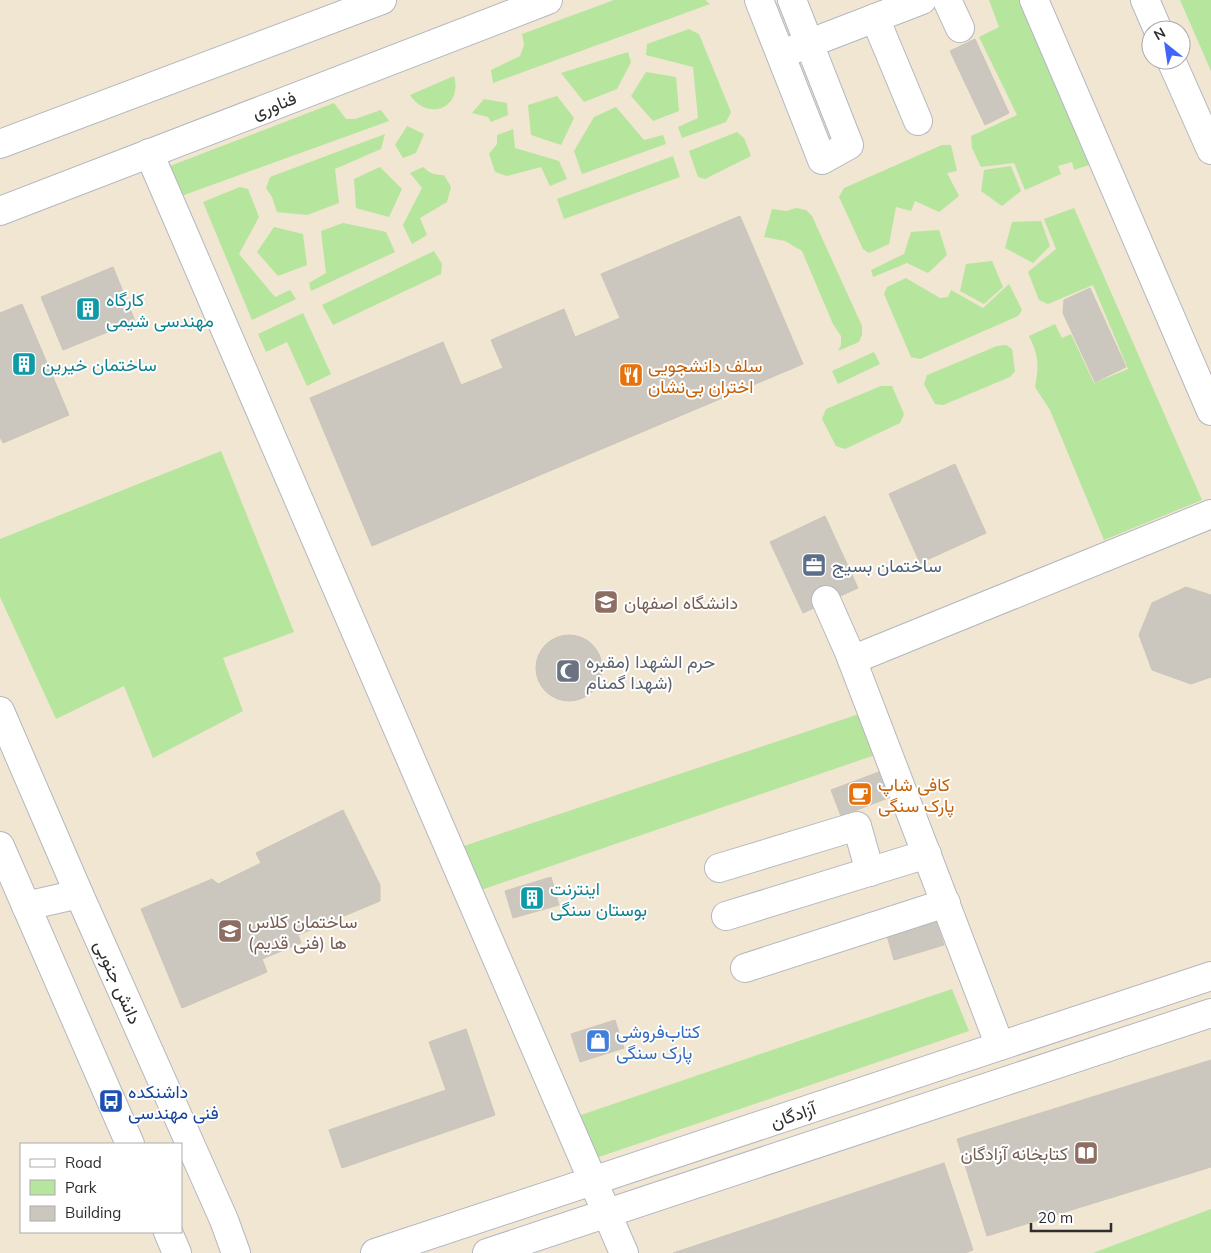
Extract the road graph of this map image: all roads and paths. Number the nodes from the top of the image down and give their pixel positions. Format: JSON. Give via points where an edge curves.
{"nodes":[{"id":1,"x":382,"y":0,"type":"edge"},
{"id":2,"x":548,"y":0,"type":"edge"},
{"id":3,"x":759,"y":0,"type":"edge"},
{"id":4,"x":792,"y":0,"type":"edge"},
{"id":5,"x":922,"y":0,"type":"edge"},
{"id":6,"x":947,"y":0,"type":"edge"},
{"id":7,"x":1034,"y":0,"type":"edge"},
{"id":8,"x":1145,"y":0,"type":"edge"},
{"id":9,"x":875,"y":18,"type":"junction"},
{"id":10,"x":1154,"y":20,"type":"edge"},
{"id":11,"x":960,"y":28,"type":"dead end"},
{"id":12,"x":809,"y":44,"type":"junction"},
{"id":13,"x":781,"y":53,"type":"junction"},
{"id":14,"x":1175,"y":70,"type":"edge"},
{"id":15,"x":828,"y":93,"type":"junction"},
{"id":16,"x":800,"y":102,"type":"junction"},
{"id":17,"x":918,"y":121,"type":"dead end"},
{"id":18,"x":0,"y":144,"type":"edge"},
{"id":19,"x":1211,"y":150,"type":"edge"},
{"id":20,"x":149,"y":153,"type":"junction"},
{"id":21,"x":0,"y":211,"type":"edge"},
{"id":22,"x":1211,"y":410,"type":"edge"},
{"id":23,"x":1211,"y":514,"type":"edge"},
{"id":24,"x":826,"y":600,"type":"dead end"},
{"id":25,"x":852,"y":660,"type":"junction"},
{"id":26,"x":0,"y":711,"type":"edge"},
{"id":27,"x":0,"y":846,"type":"edge"},
{"id":28,"x":926,"y":854,"type":"junction"},
{"id":29,"x":719,"y":868,"type":"dead end"},
{"id":30,"x":870,"y":872,"type":"junction"},
{"id":31,"x":79,"y":894,"type":"junction"},
{"id":32,"x":946,"y":903,"type":"junction"},
{"id":33,"x":26,"y":906,"type":"junction"},
{"id":34,"x":726,"y":916,"type":"dead end"},
{"id":35,"x":745,"y":968,"type":"dead end"},
{"id":36,"x":1211,"y":976,"type":"edge"},
{"id":37,"x":1211,"y":1013,"type":"edge"},
{"id":38,"x":1000,"y":1046,"type":"junction"},
{"id":39,"x":878,"y":1086,"type":"junction"},
{"id":40,"x":890,"y":1120,"type":"junction"},
{"id":41,"x":130,"y":1143,"type":"edge"},
{"id":42,"x":595,"y":1182,"type":"junction"},
{"id":43,"x":607,"y":1213,"type":"junction"},
{"id":44,"x":168,"y":1233,"type":"edge"},
{"id":45,"x":177,"y":1253,"type":"edge"},
{"id":46,"x":236,"y":1253,"type":"edge"},
{"id":47,"x":375,"y":1253,"type":"edge"},
{"id":48,"x":487,"y":1253,"type":"edge"},
{"id":49,"x":624,"y":1253,"type":"edge"}],
"edges":[{"from":1,"to":18,"type":"lane"},
{"from":2,"to":20,"type":"lane","name":"فناوری"},
{"from":3,"to":13,"type":"lane"},
{"from":4,"to":12,"type":"lane"},
{"from":5,"to":9,"type":"lane"},
{"from":6,"to":11,"type":"lane"},
{"from":7,"to":22,"type":"lane"},
{"from":8,"to":10,"type":"lane"},
{"from":9,"to":12,"type":"lane"},
{"from":9,"to":17,"type":"lane"},
{"from":12,"to":13,"type":"lane"},
{"from":12,"to":15,"type":"lane"},
{"from":13,"to":16,"type":"lane"},
{"from":14,"to":19,"type":"lane"},
{"from":15,"to":16,"type":"lane"},
{"from":15,"to":16,"type":"lane","via":[[849,145],[822,160]]},
{"from":20,"to":21,"type":"lane","name":"فناوری"},
{"from":20,"to":42,"type":"lane"},
{"from":23,"to":25,"type":"lane"},
{"from":24,"to":25,"type":"lane"},
{"from":25,"to":28,"type":"lane"},
{"from":26,"to":31,"type":"lane","name":"دانش جنوبی"},
{"from":27,"to":33,"type":"lane"},
{"from":28,"to":30,"type":"lane"},
{"from":28,"to":32,"type":"lane"},
{"from":29,"to":30,"type":"lane","via":[[857,826]]},
{"from":30,"to":34,"type":"lane"},
{"from":31,"to":33,"type":"lane"},
{"from":31,"to":46,"type":"lane","name":"دانش جنوبی"},
{"from":32,"to":35,"type":"lane"},
{"from":32,"to":38,"type":"lane"},
{"from":33,"to":41,"type":"lane"},
{"from":36,"to":38,"type":"lane","name":"آزادگان"},
{"from":37,"to":40,"type":"lane","name":"آزادگان"},
{"from":38,"to":39,"type":"lane","name":"آزادگان"},
{"from":39,"to":40,"type":"lane"},
{"from":39,"to":42,"type":"lane","name":"آزادگان"},
{"from":40,"to":43,"type":"lane","name":"آزادگان"},
{"from":42,"to":43,"type":"lane"},
{"from":42,"to":47,"type":"lane","name":"آزادگان"},
{"from":43,"to":48,"type":"lane","name":"آزادگان"},
{"from":43,"to":49,"type":"lane"},
{"from":44,"to":45,"type":"lane"}]}
